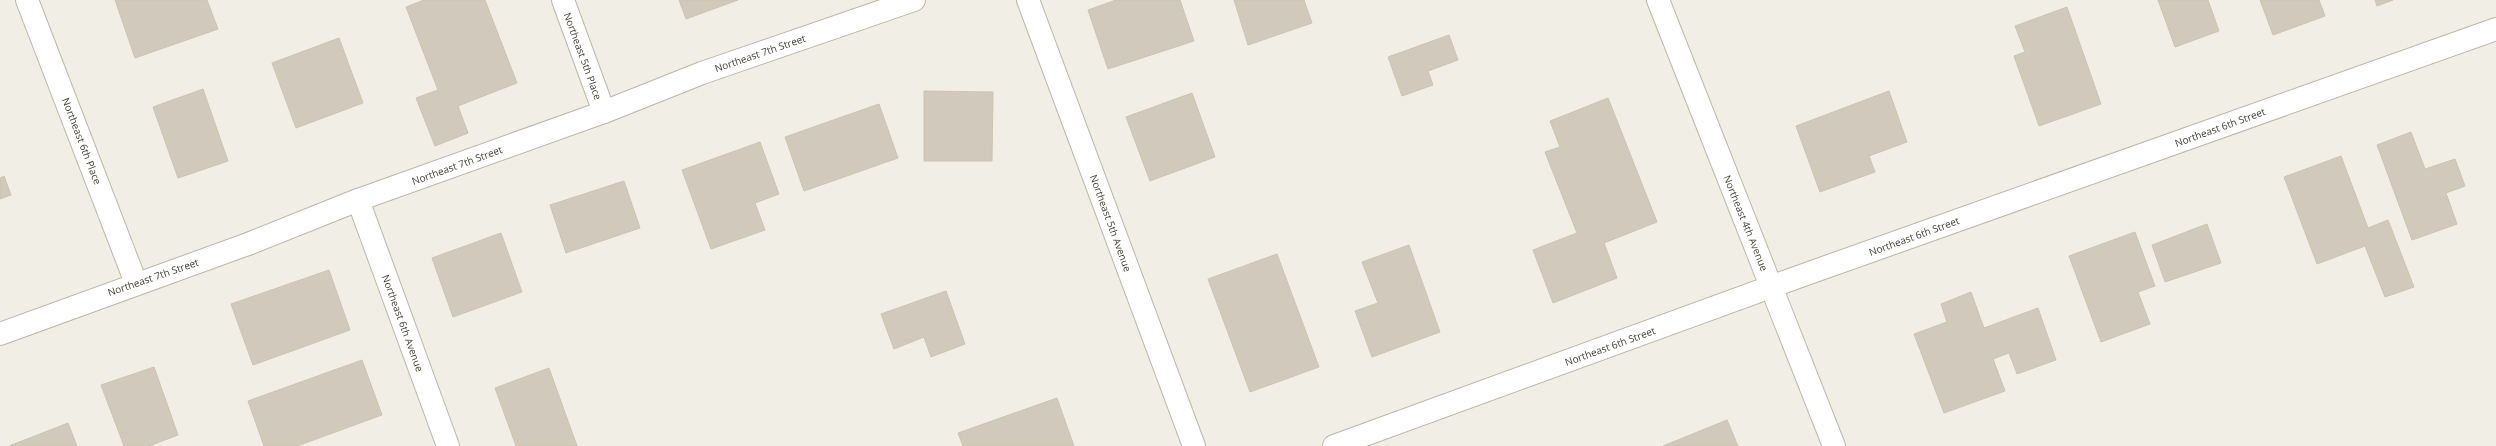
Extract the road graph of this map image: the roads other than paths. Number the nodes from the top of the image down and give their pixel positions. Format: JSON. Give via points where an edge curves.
{"nodes":[{"id":1,"x":27,"y":0,"type":"edge"},
{"id":2,"x":563,"y":0,"type":"edge"},
{"id":3,"x":914,"y":0,"type":"edge"},
{"id":4,"x":1028,"y":0,"type":"edge"},
{"id":5,"x":1658,"y":0,"type":"edge"},
{"id":6,"x":2496,"y":29,"type":"edge"},
{"id":7,"x":604,"y":112,"type":"junction"},
{"id":8,"x":358,"y":200,"type":"junction"},
{"id":9,"x":136,"y":283,"type":"junction"},
{"id":10,"x":1772,"y":287,"type":"junction"},
{"id":11,"x":0,"y":334,"type":"edge"},
{"id":12,"x":448,"y":446,"type":"edge"},
{"id":13,"x":1194,"y":446,"type":"edge"},
{"id":14,"x":1334,"y":446,"type":"edge"},
{"id":15,"x":1834,"y":446,"type":"edge"}],
"edges":[{"from":1,"to":9,"type":"street","name":"Northeast 6th Place"},
{"from":2,"to":7,"type":"street","name":"Northeast 5th Place"},
{"from":3,"to":7,"type":"street","name":"Northeast 7th Street","via":[[702,73]]},
{"from":4,"to":13,"type":"street","name":"Northeast 5th Avenue"},
{"from":5,"to":10,"type":"street","name":"Northeast 4th Avenue"},
{"from":6,"to":10,"type":"street","name":"Northeast 6th Street"},
{"from":7,"to":8,"type":"street","name":"Northeast 7th Street"},
{"from":8,"to":9,"type":"street","name":"Northeast 7th Street","via":[[248,244]]},
{"from":8,"to":12,"type":"street","name":"Northeast 6th Avenue"},
{"from":9,"to":11,"type":"street","name":"Northeast 7th Street"},
{"from":10,"to":14,"type":"street","name":"Northeast 6th Street"},
{"from":10,"to":15,"type":"street","name":"Northeast 4th Avenue"}]}
